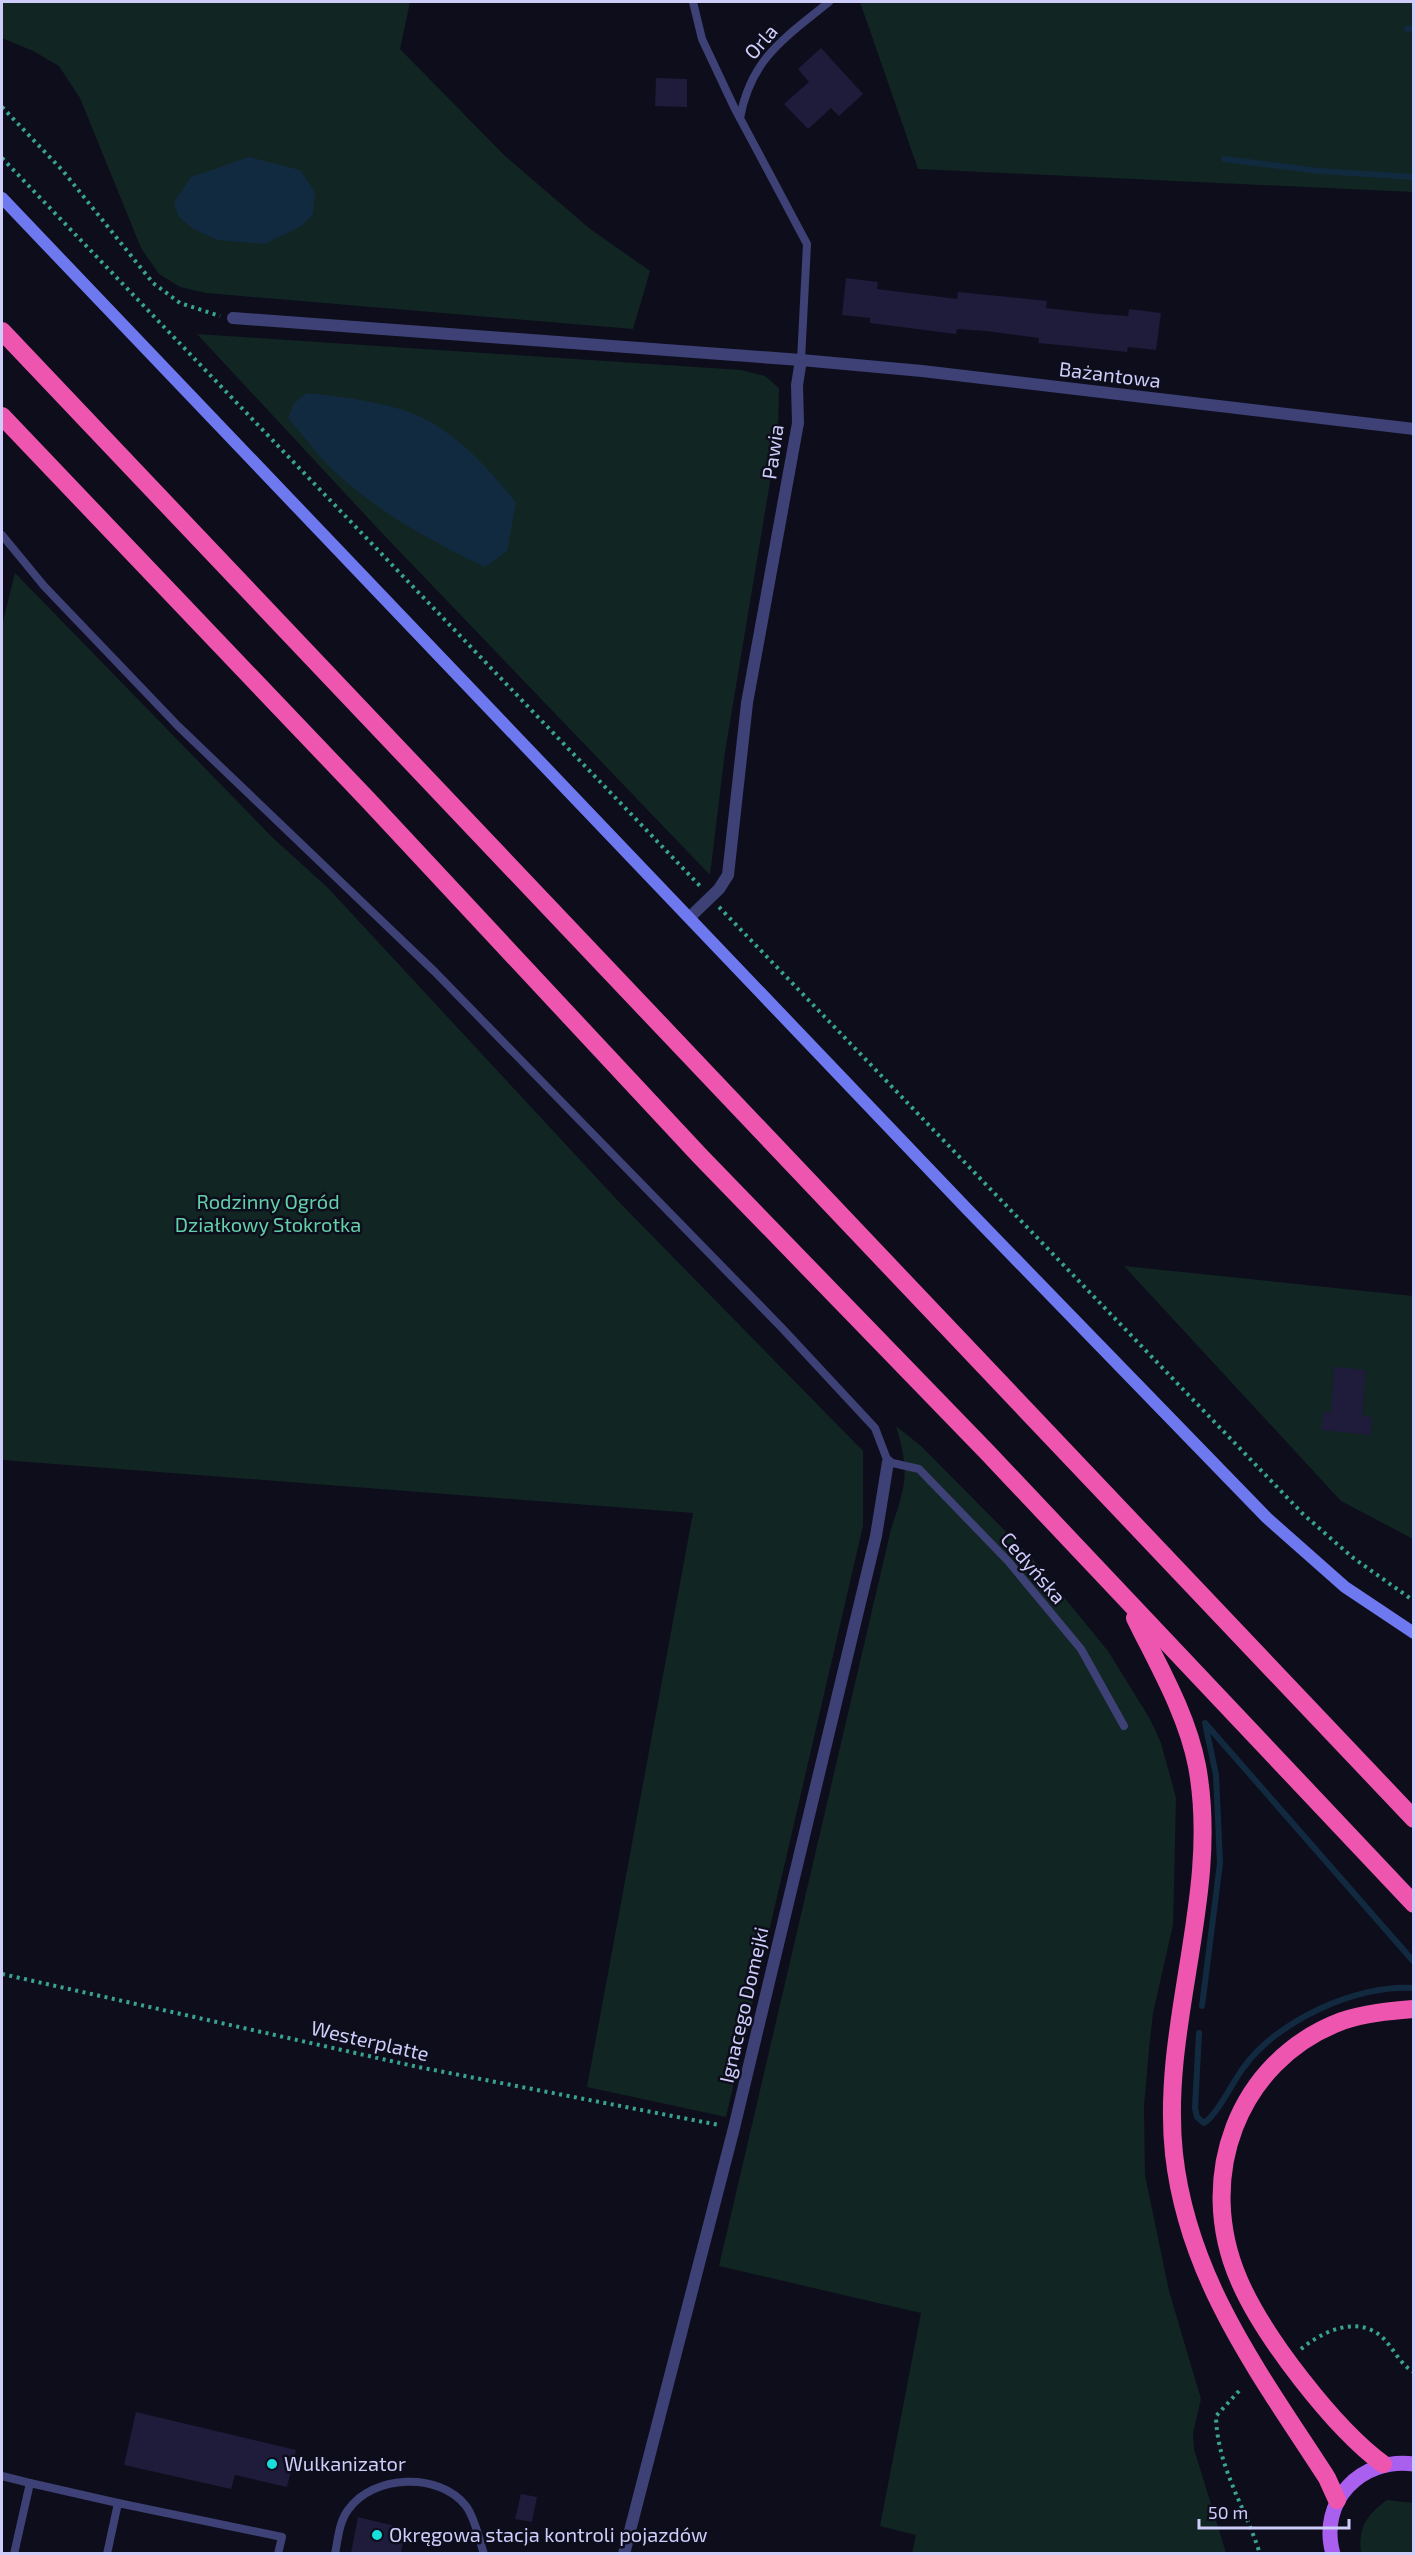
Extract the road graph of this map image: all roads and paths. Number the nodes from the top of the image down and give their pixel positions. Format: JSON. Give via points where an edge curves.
{"nodes":[{"id":1,"x":693,"y":2,"type":"edge"},
{"id":2,"x":829,"y":2,"type":"edge"},
{"id":3,"x":2,"y":107,"type":"edge"},
{"id":4,"x":740,"y":119,"type":"junction"},
{"id":5,"x":2,"y":198,"type":"edge"},
{"id":6,"x":233,"y":318,"type":"joint"},
{"id":7,"x":2,"y":330,"type":"edge"},
{"id":8,"x":801,"y":360,"type":"junction"},
{"id":9,"x":2,"y":416,"type":"edge"},
{"id":10,"x":1413,"y":429,"type":"edge"},
{"id":11,"x":2,"y":535,"type":"edge"},
{"id":12,"x":690,"y":917,"type":"junction"},
{"id":13,"x":888,"y":1462,"type":"junction"},
{"id":14,"x":1128,"y":1602,"type":"junction"},
{"id":15,"x":1413,"y":1633,"type":"edge"},
{"id":16,"x":1124,"y":1726,"type":"dead end"},
{"id":17,"x":1413,"y":1819,"type":"edge"},
{"id":18,"x":1413,"y":1904,"type":"edge"},
{"id":19,"x":2,"y":1974,"type":"edge"},
{"id":20,"x":1413,"y":2009,"type":"edge"},
{"id":21,"x":734,"y":2128,"type":"junction"},
{"id":22,"x":1301,"y":2349,"type":"dead end"},
{"id":23,"x":1413,"y":2372,"type":"edge"},
{"id":24,"x":1239,"y":2391,"type":"dead end"},
{"id":25,"x":1383,"y":2464,"type":"junction"},
{"id":26,"x":1413,"y":2464,"type":"edge"},
{"id":27,"x":2,"y":2476,"type":"edge"},
{"id":28,"x":30,"y":2483,"type":"junction"},
{"id":29,"x":1337,"y":2500,"type":"junction"},
{"id":30,"x":118,"y":2503,"type":"junction"},
{"id":31,"x":14,"y":2553,"type":"edge"},
{"id":32,"x":107,"y":2553,"type":"edge"},
{"id":33,"x":278,"y":2553,"type":"edge"},
{"id":34,"x":335,"y":2553,"type":"edge"},
{"id":35,"x":484,"y":2553,"type":"edge"},
{"id":36,"x":624,"y":2553,"type":"edge"},
{"id":37,"x":1260,"y":2553,"type":"edge"},
{"id":38,"x":1333,"y":2553,"type":"edge"}],
"edges":[{"from":1,"to":4,"type":"lane","name":"Pawia","via":[[702,39]]},
{"from":2,"to":4,"type":"lane","name":"Orla","via":[[762,60],[744,95]]},
{"from":3,"to":6,"type":"path","via":[[56,164],[153,283],[180,303]]},
{"from":4,"to":8,"type":"lane","name":"Pawia","via":[[807,244]]},
{"from":5,"to":12,"type":"main road"},
{"from":6,"to":8,"type":"street","name":"Bażantowa"},
{"from":7,"to":17,"type":"highway"},
{"from":8,"to":10,"type":"street","name":"Bażantowa"},
{"from":8,"to":12,"type":"street","name":"Pawia","via":[[798,423],[747,703],[728,875],[719,890]]},
{"from":9,"to":14,"type":"highway","via":[[700,1156]]},
{"from":11,"to":13,"type":"lane","via":[[44,586],[178,726],[435,972],[782,1328],[875,1428]]},
{"from":12,"to":15,"type":"main road","via":[[1267,1518],[1345,1587]]},
{"from":13,"to":16,"type":"lane","name":"Cedyńska","via":[[919,1469],[1008,1561],[1081,1649]]},
{"from":13,"to":21,"type":"street","name":"Ignacego Domejki","via":[[876,1536]]},
{"from":14,"to":18,"type":"highway"},
{"from":14,"to":29,"type":"highway","via":[[1187,1730],[1197,1765],[1203,1819],[1172,2105],[1173,2152],[1187,2226],[1229,2327],[1327,2478]]},
{"from":19,"to":21,"type":"path","name":"Westerplatte","via":[[418,2067]]},
{"from":20,"to":25,"type":"highway","via":[[1343,2021],[1309,2037],[1279,2061],[1255,2088],[1236,2121],[1225,2152],[1222,2179],[1227,2243],[1239,2280],[1256,2312],[1333,2417]]},
{"from":21,"to":36,"type":"street","name":"Ignacego Domejki"},
{"from":22,"to":23,"type":"path","via":[[1331,2330],[1366,2327],[1382,2337]]},
{"from":24,"to":37,"type":"path","via":[[1216,2416],[1216,2438],[1223,2466]]},
{"from":25,"to":26,"type":"main road"},
{"from":25,"to":29,"type":"main road","via":[[1356,2477]]},
{"from":27,"to":28,"type":"lane"},
{"from":28,"to":30,"type":"lane"},
{"from":28,"to":31,"type":"lane"},
{"from":29,"to":38,"type":"main road","via":[[1329,2528]]},
{"from":30,"to":32,"type":"lane"},
{"from":30,"to":33,"type":"lane","via":[[282,2537]]},
{"from":34,"to":35,"type":"lane","via":[[341,2522],[348,2509],[368,2493],[397,2482],[441,2487],[466,2506]]}]}
